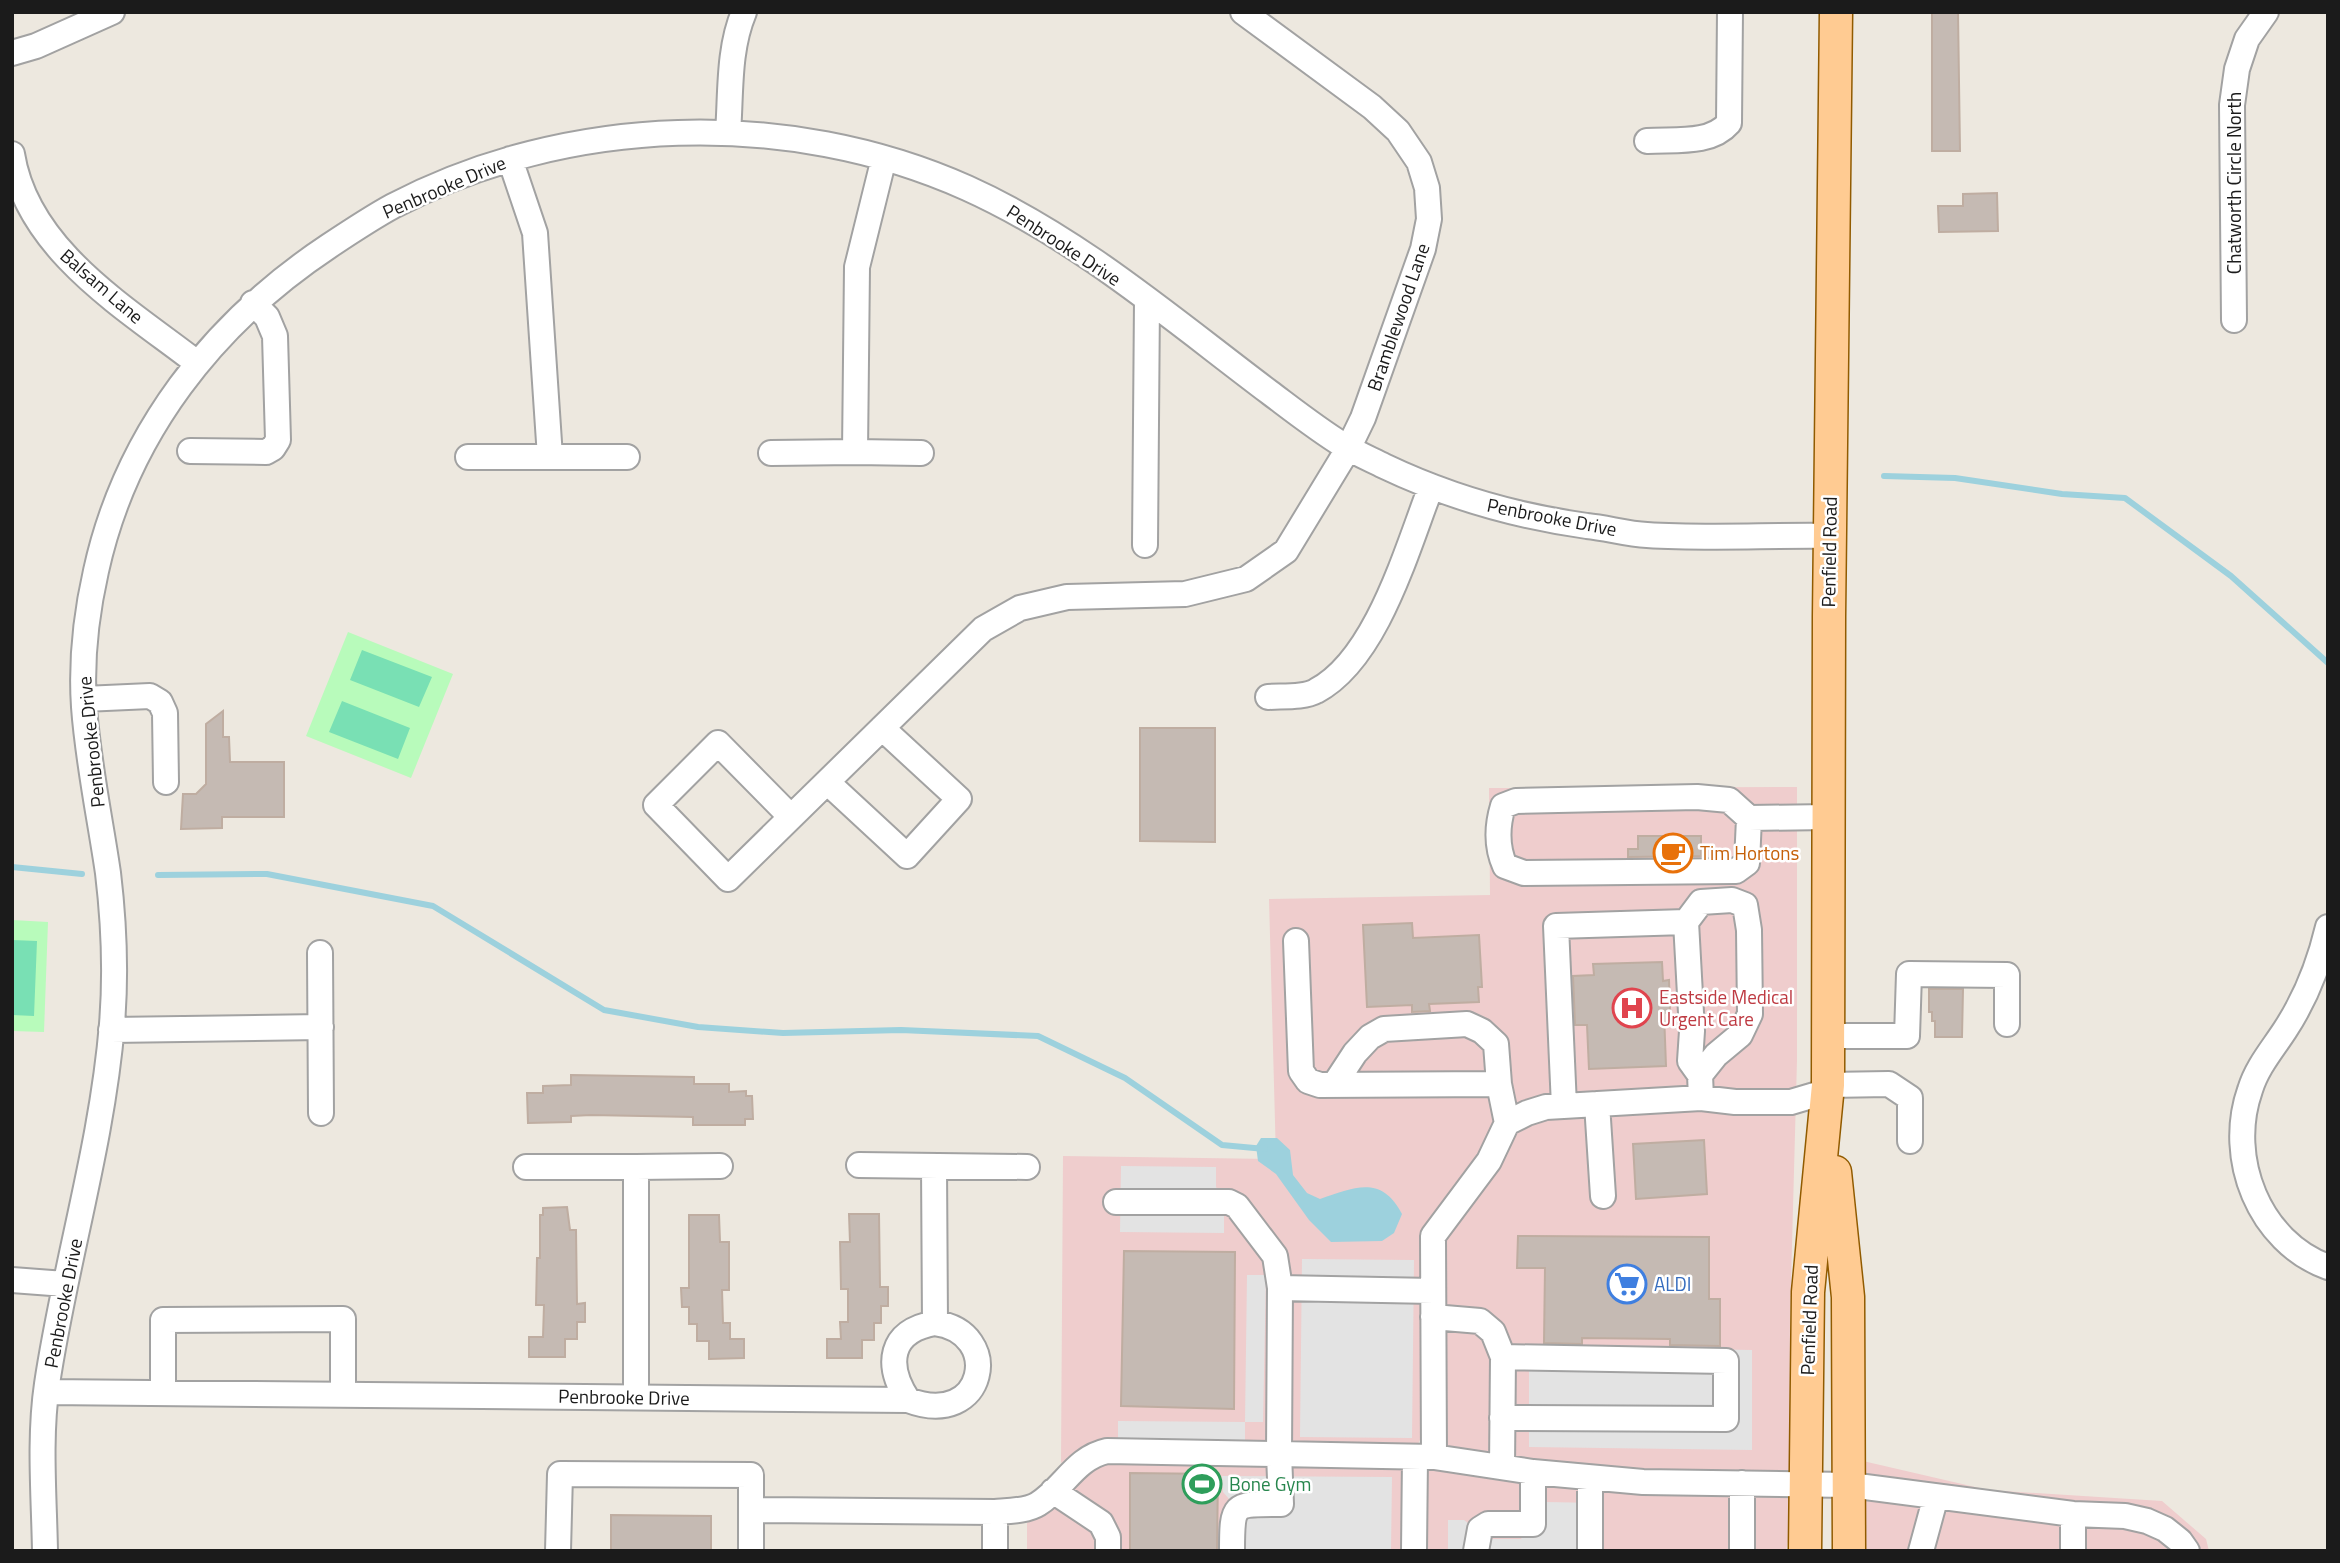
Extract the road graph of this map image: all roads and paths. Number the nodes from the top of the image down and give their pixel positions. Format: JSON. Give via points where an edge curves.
{"nodes":[{"id":1,"x":112,"y":12,"type":"edge"},
{"id":2,"x":744,"y":12,"type":"edge"},
{"id":3,"x":1243,"y":12,"type":"edge"},
{"id":4,"x":1730,"y":12,"type":"edge"},
{"id":5,"x":1836,"y":12,"type":"edge"},
{"id":6,"x":2266,"y":12,"type":"edge"},
{"id":7,"x":12,"y":53,"type":"edge"},
{"id":8,"x":728,"y":133,"type":"junction"},
{"id":9,"x":1647,"y":141,"type":"dead end"},
{"id":10,"x":12,"y":155,"type":"edge"},
{"id":11,"x":884,"y":158,"type":"junction"},
{"id":12,"x":510,"y":159,"type":"junction"},
{"id":13,"x":1147,"y":300,"type":"junction"},
{"id":14,"x":253,"y":303,"type":"junction"},
{"id":15,"x":2234,"y":320,"type":"dead end"},
{"id":16,"x":197,"y":363,"type":"junction"},
{"id":17,"x":1348,"y":449,"type":"junction"},
{"id":18,"x":190,"y":451,"type":"dead end"},
{"id":19,"x":855,"y":452,"type":"junction"},
{"id":20,"x":771,"y":453,"type":"dead end"},
{"id":21,"x":921,"y":453,"type":"dead end"},
{"id":22,"x":468,"y":457,"type":"dead end"},
{"id":23,"x":550,"y":457,"type":"junction"},
{"id":24,"x":627,"y":457,"type":"dead end"},
{"id":25,"x":1432,"y":487,"type":"junction"},
{"id":26,"x":1829,"y":536,"type":"junction"},
{"id":27,"x":1146,"y":545,"type":"dead end"},
{"id":28,"x":1268,"y":697,"type":"dead end"},
{"id":29,"x":84,"y":699,"type":"junction"},
{"id":30,"x":882,"y":727,"type":"junction"},
{"id":31,"x":166,"y":782,"type":"dead end"},
{"id":32,"x":827,"y":782,"type":"junction"},
{"id":33,"x":791,"y":817,"type":"junction"},
{"id":34,"x":1828,"y":817,"type":"junction"},
{"id":35,"x":1749,"y":818,"type":"junction"},
{"id":36,"x":1686,"y":922,"type":"junction"},
{"id":37,"x":2328,"y":927,"type":"edge"},
{"id":38,"x":1296,"y":941,"type":"dead end"},
{"id":39,"x":320,"y":953,"type":"dead end"},
{"id":40,"x":2007,"y":1024,"type":"dead end"},
{"id":41,"x":321,"y":1027,"type":"junction"},
{"id":42,"x":111,"y":1030,"type":"junction"},
{"id":43,"x":1692,"y":1031,"type":"junction"},
{"id":44,"x":1829,"y":1036,"type":"junction"},
{"id":45,"x":1728,"y":1044,"type":"junction"},
{"id":46,"x":1499,"y":1084,"type":"junction"},
{"id":47,"x":1334,"y":1085,"type":"junction"},
{"id":48,"x":1700,"y":1087,"type":"junction"},
{"id":49,"x":1828,"y":1088,"type":"junction"},
{"id":50,"x":1597,"y":1104,"type":"junction"},
{"id":51,"x":1564,"y":1106,"type":"junction"},
{"id":52,"x":321,"y":1113,"type":"dead end"},
{"id":53,"x":1507,"y":1123,"type":"junction"},
{"id":54,"x":1910,"y":1141,"type":"dead end"},
{"id":55,"x":859,"y":1165,"type":"dead end"},
{"id":56,"x":720,"y":1166,"type":"dead end"},
{"id":57,"x":934,"y":1166,"type":"junction"},
{"id":58,"x":526,"y":1167,"type":"dead end"},
{"id":59,"x":636,"y":1167,"type":"junction"},
{"id":60,"x":1027,"y":1167,"type":"dead end"},
{"id":61,"x":1603,"y":1196,"type":"dead end"},
{"id":62,"x":1116,"y":1202,"type":"dead end"},
{"id":63,"x":2328,"y":1268,"type":"edge"},
{"id":64,"x":12,"y":1280,"type":"edge"},
{"id":65,"x":65,"y":1284,"type":"junction"},
{"id":66,"x":1280,"y":1288,"type":"junction"},
{"id":67,"x":1433,"y":1292,"type":"junction"},
{"id":68,"x":1433,"y":1317,"type":"junction"},
{"id":69,"x":935,"y":1323,"type":"junction"},
{"id":70,"x":1503,"y":1357,"type":"junction"},
{"id":71,"x":46,"y":1392,"type":"junction"},
{"id":72,"x":163,"y":1393,"type":"junction"},
{"id":73,"x":343,"y":1395,"type":"junction"},
{"id":74,"x":636,"y":1397,"type":"junction"},
{"id":75,"x":908,"y":1400,"type":"junction"},
{"id":76,"x":1502,"y":1418,"type":"junction"},
{"id":77,"x":1279,"y":1454,"type":"junction"},
{"id":78,"x":1424,"y":1457,"type":"junction"},
{"id":79,"x":1502,"y":1467,"type":"junction"},
{"id":80,"x":1533,"y":1472,"type":"junction"},
{"id":81,"x":1590,"y":1479,"type":"junction"},
{"id":82,"x":1742,"y":1483,"type":"junction"},
{"id":83,"x":1805,"y":1484,"type":"junction"},
{"id":84,"x":1850,"y":1485,"type":"junction"},
{"id":85,"x":1053,"y":1491,"type":"junction"},
{"id":86,"x":1936,"y":1496,"type":"junction"},
{"id":87,"x":751,"y":1510,"type":"junction"},
{"id":88,"x":995,"y":1512,"type":"junction"},
{"id":89,"x":2073,"y":1514,"type":"junction"},
{"id":90,"x":45,"y":1551,"type":"edge"},
{"id":91,"x":558,"y":1551,"type":"edge"},
{"id":92,"x":751,"y":1551,"type":"edge"},
{"id":93,"x":995,"y":1551,"type":"edge"},
{"id":94,"x":1108,"y":1551,"type":"edge"},
{"id":95,"x":1232,"y":1551,"type":"edge"},
{"id":96,"x":1414,"y":1551,"type":"edge"},
{"id":97,"x":1476,"y":1551,"type":"edge"},
{"id":98,"x":1590,"y":1551,"type":"edge"},
{"id":99,"x":1742,"y":1551,"type":"edge"},
{"id":100,"x":1805,"y":1551,"type":"edge"},
{"id":101,"x":1849,"y":1551,"type":"edge"},
{"id":102,"x":1921,"y":1551,"type":"edge"},
{"id":103,"x":2073,"y":1551,"type":"edge"},
{"id":104,"x":2188,"y":1551,"type":"edge"}],
"edges":[{"from":1,"to":7,"type":"street"},
{"from":2,"to":8,"type":"street","via":[[735,35]]},
{"from":3,"to":17,"type":"street","name":"Bramblewood Lane","via":[[1398,131],[1419,162],[1427,188],[1429,219],[1423,248]]},
{"from":4,"to":9,"type":"street","via":[[1729,123],[1711,137]]},
{"from":5,"to":26,"type":"main road","name":"Penfield Road"},
{"from":6,"to":15,"type":"street","name":"Chatworth Circle North","via":[[2247,39],[2232,105]]},
{"from":8,"to":11,"type":"street","name":"Penbrooke Drive","via":[[827,145]]},
{"from":8,"to":12,"type":"street","name":"Penbrooke Drive","via":[[617,138]]},
{"from":10,"to":16,"type":"street","name":"Balsam Lane","via":[[23,193],[51,240],[99,286]]},
{"from":11,"to":13,"type":"street","name":"Penbrooke Drive","via":[[940,177],[1029,218]]},
{"from":11,"to":19,"type":"street","via":[[858,267]]},
{"from":12,"to":14,"type":"street","name":"Penbrooke Drive","via":[[429,189],[369,219]]},
{"from":12,"to":23,"type":"street","via":[[535,233]]},
{"from":13,"to":17,"type":"street","name":"Penbrooke Drive"},
{"from":13,"to":27,"type":"street"},
{"from":14,"to":16,"type":"street","name":"Penbrooke Drive"},
{"from":14,"to":18,"type":"street","via":[[267,317],[275,336],[278,440],[266,452]]},
{"from":16,"to":29,"type":"street","name":"Penbrooke Drive","via":[[139,451],[104,538],[87,626]]},
{"from":17,"to":25,"type":"street","name":"Penbrooke Drive"},
{"from":17,"to":30,"type":"street","name":"Bramblewood Lane","via":[[1286,551],[1246,579],[1185,594],[1067,597],[1020,608],[983,629]]},
{"from":19,"to":20,"type":"street"},
{"from":19,"to":21,"type":"street"},
{"from":22,"to":23,"type":"street"},
{"from":23,"to":24,"type":"street"},
{"from":25,"to":26,"type":"street","name":"Penbrooke Drive","via":[[1533,517],[1643,535]]},
{"from":25,"to":28,"type":"street","via":[[1386,603],[1362,648],[1340,675],[1314,693]]},
{"from":26,"to":34,"type":"main road","name":"Penfield Road"},
{"from":29,"to":31,"type":"street","via":[[150,696],[160,702]]},
{"from":29,"to":42,"type":"street","name":"Penbrooke Drive","via":[[113,926]]},
{"from":30,"to":32,"type":"street","name":"Bramblewood Lane"},
{"from":30,"to":32,"type":"street","via":[[959,799],[907,856]]},
{"from":32,"to":33,"type":"street","name":"Bramblewood Lane"},
{"from":33,"to":33,"type":"street","name":"Bramblewood Lane","via":[[728,879],[656,805],[718,743]]},
{"from":34,"to":35,"type":"street"},
{"from":34,"to":44,"type":"main road","name":"Penfield Road"},
{"from":35,"to":35,"type":"street","via":[[1729,800],[1697,797],[1516,801],[1503,806],[1499,853],[1504,866],[1524,873],[1736,871],[1747,863]]},
{"from":36,"to":43,"type":"street"},
{"from":36,"to":45,"type":"street","via":[[1701,902],[1732,900],[1745,905],[1751,1014],[1740,1035]]},
{"from":36,"to":51,"type":"street","via":[[1556,926]]},
{"from":37,"to":63,"type":"street","via":[[2311,984],[2249,1091],[2242,1137],[2250,1185],[2276,1232],[2312,1262]]},
{"from":38,"to":47,"type":"street","via":[[1301,1071],[1308,1081]]},
{"from":39,"to":41,"type":"street"},
{"from":40,"to":44,"type":"street","via":[[2007,975],[1909,974],[1907,1037]]},
{"from":41,"to":42,"type":"street"},
{"from":41,"to":52,"type":"street"},
{"from":42,"to":65,"type":"street","name":"Penbrooke Drive","via":[[102,1108]]},
{"from":43,"to":45,"type":"street"},
{"from":43,"to":48,"type":"street","via":[[1690,1061]]},
{"from":44,"to":49,"type":"main road","name":"Penfield Road"},
{"from":45,"to":48,"type":"street","via":[[1716,1055]]},
{"from":46,"to":47,"type":"street"},
{"from":46,"to":47,"type":"street","via":[[1496,1044],[1467,1024],[1384,1029],[1355,1053]]},
{"from":46,"to":53,"type":"street"},
{"from":48,"to":49,"type":"street","via":[[1735,1102],[1791,1102]]},
{"from":48,"to":50,"type":"street"},
{"from":49,"to":54,"type":"street","via":[[1889,1084],[1910,1098]]},
{"from":49,"to":83,"type":"main road","name":"Penfield Road","via":[[1808,1292]]},
{"from":49,"to":84,"type":"main road","name":"Penfield Road","via":[[1847,1297]]},
{"from":50,"to":51,"type":"street"},
{"from":50,"to":61,"type":"street"},
{"from":51,"to":53,"type":"street","via":[[1536,1110]]},
{"from":53,"to":67,"type":"street","via":[[1489,1161],[1433,1236]]},
{"from":55,"to":57,"type":"street"},
{"from":56,"to":59,"type":"street"},
{"from":57,"to":60,"type":"street"},
{"from":57,"to":69,"type":"street"},
{"from":58,"to":59,"type":"street"},
{"from":59,"to":74,"type":"street"},
{"from":62,"to":66,"type":"street","via":[[1229,1202],[1237,1206],[1275,1256]]},
{"from":64,"to":65,"type":"street"},
{"from":65,"to":71,"type":"street","name":"Penbrooke Drive"},
{"from":66,"to":67,"type":"street"},
{"from":66,"to":77,"type":"street"},
{"from":67,"to":68,"type":"street"},
{"from":68,"to":70,"type":"street","via":[[1480,1321],[1493,1332]]},
{"from":68,"to":78,"type":"street"},
{"from":69,"to":75,"type":"street","via":[[908,1333],[894,1358],[894,1372]]},
{"from":69,"to":75,"type":"street","name":"Penbrooke Drive","via":[[948,1325],[970,1340],[976,1352],[976,1379],[959,1401],[946,1406]]},
{"from":70,"to":76,"type":"street"},
{"from":70,"to":76,"type":"street","via":[[1726,1361],[1726,1419]]},
{"from":71,"to":72,"type":"street","name":"Penbrooke Drive"},
{"from":71,"to":90,"type":"street","name":"Penbrooke Drive"},
{"from":72,"to":73,"type":"street","name":"Penbrooke Drive"},
{"from":72,"to":73,"type":"street","via":[[163,1320],[343,1319]]},
{"from":73,"to":74,"type":"street","name":"Penbrooke Drive"},
{"from":74,"to":75,"type":"street","name":"Penbrooke Drive"},
{"from":76,"to":79,"type":"street"},
{"from":77,"to":78,"type":"street"},
{"from":77,"to":85,"type":"street","via":[[1107,1451],[1093,1454]]},
{"from":77,"to":95,"type":"street","via":[[1281,1504],[1246,1504],[1237,1509],[1232,1517]]},
{"from":78,"to":79,"type":"street"},
{"from":78,"to":96,"type":"street"},
{"from":79,"to":80,"type":"street"},
{"from":80,"to":81,"type":"street"},
{"from":80,"to":97,"type":"street","via":[[1533,1524],[1488,1524],[1480,1529]]},
{"from":81,"to":82,"type":"street"},
{"from":81,"to":98,"type":"street"},
{"from":82,"to":83,"type":"street"},
{"from":82,"to":99,"type":"street"},
{"from":83,"to":84,"type":"street"},
{"from":83,"to":100,"type":"main road","name":"Penfield Road"},
{"from":84,"to":86,"type":"street"},
{"from":84,"to":101,"type":"main road","name":"Penfield Road"},
{"from":85,"to":88,"type":"street","via":[[1036,1505]]},
{"from":85,"to":94,"type":"street","via":[[1101,1523]]},
{"from":86,"to":89,"type":"street"},
{"from":86,"to":102,"type":"street"},
{"from":87,"to":88,"type":"street"},
{"from":87,"to":91,"type":"street","via":[[751,1475],[560,1474]]},
{"from":87,"to":92,"type":"street"},
{"from":88,"to":93,"type":"street"},
{"from":89,"to":103,"type":"street"},
{"from":89,"to":104,"type":"street","via":[[2147,1521],[2165,1529]]}]}
